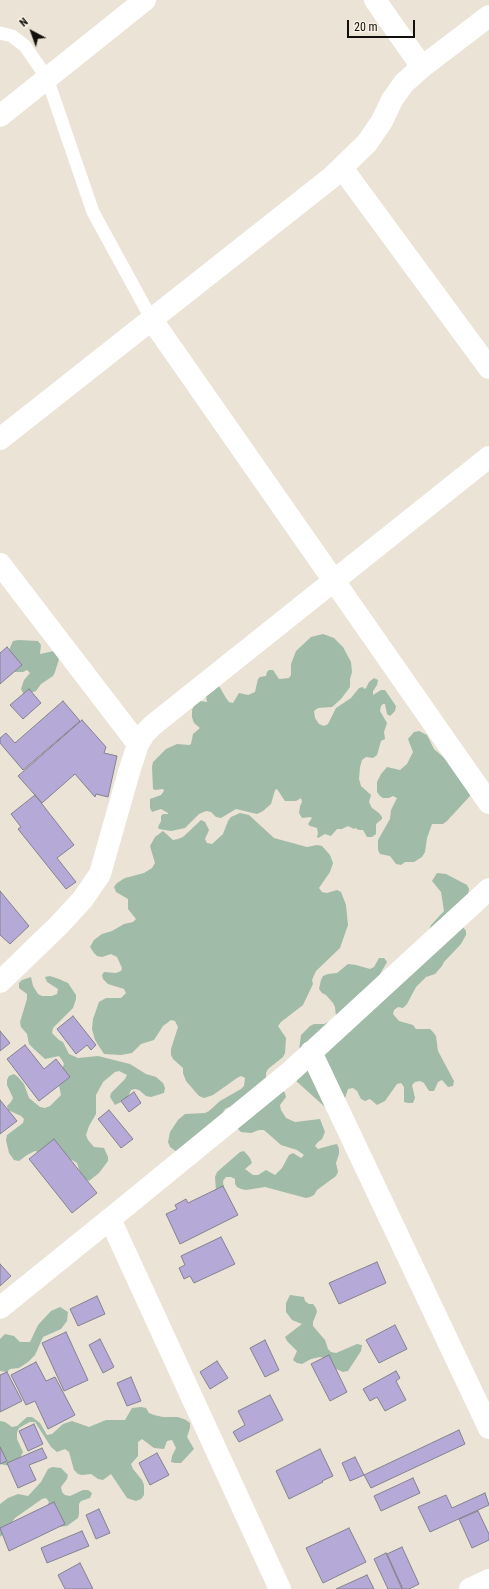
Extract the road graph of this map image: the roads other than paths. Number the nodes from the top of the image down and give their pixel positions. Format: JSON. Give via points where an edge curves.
{"nodes":[{"id":1,"x":145,"y":0,"type":"edge"},
{"id":2,"x":375,"y":0,"type":"edge"},
{"id":3,"x":489,"y":16,"type":"edge"},
{"id":4,"x":0,"y":33,"type":"edge"},
{"id":5,"x":422,"y":67,"type":"junction"},
{"id":6,"x":47,"y":78,"type":"junction"},
{"id":7,"x":0,"y":116,"type":"edge"},
{"id":8,"x":342,"y":168,"type":"junction"},
{"id":9,"x":152,"y":320,"type":"junction"},
{"id":10,"x":489,"y":368,"type":"edge"},
{"id":11,"x":0,"y":440,"type":"edge"},
{"id":12,"x":489,"y":457,"type":"edge"},
{"id":13,"x":0,"y":564,"type":"edge"},
{"id":14,"x":334,"y":581,"type":"junction"},
{"id":15,"x":138,"y":744,"type":"junction"},
{"id":16,"x":489,"y":803,"type":"edge"},
{"id":17,"x":489,"y":889,"type":"edge"},
{"id":18,"x":0,"y":982,"type":"edge"},
{"id":19,"x":311,"y":1052,"type":"junction"},
{"id":20,"x":110,"y":1219,"type":"junction"},
{"id":21,"x":0,"y":1308,"type":"edge"},
{"id":22,"x":489,"y":1428,"type":"edge"},
{"id":23,"x":489,"y":1580,"type":"edge"},
{"id":24,"x":280,"y":1589,"type":"edge"},
{"id":25,"x":470,"y":1589,"type":"edge"}],
"edges":[{"from":1,"to":6,"type":"street"},
{"from":2,"to":5,"type":"street"},
{"from":3,"to":5,"type":"street"},
{"from":4,"to":6,"type":"lane","via":[[12,36],[25,46]]},
{"from":5,"to":8,"type":"street","via":[[404,83],[367,142]]},
{"from":6,"to":7,"type":"street"},
{"from":6,"to":9,"type":"lane","via":[[93,212]]},
{"from":8,"to":9,"type":"street"},
{"from":8,"to":10,"type":"street"},
{"from":9,"to":11,"type":"street"},
{"from":9,"to":14,"type":"street"},
{"from":12,"to":14,"type":"street"},
{"from":13,"to":15,"type":"street"},
{"from":14,"to":15,"type":"street","via":[[153,725]]},
{"from":14,"to":16,"type":"street"},
{"from":15,"to":18,"type":"street","via":[[100,874],[83,899],[59,925]]},
{"from":17,"to":19,"type":"street"},
{"from":19,"to":20,"type":"street"},
{"from":19,"to":22,"type":"street"},
{"from":20,"to":21,"type":"street"},
{"from":20,"to":24,"type":"street"},
{"from":23,"to":25,"type":"street"}]}
